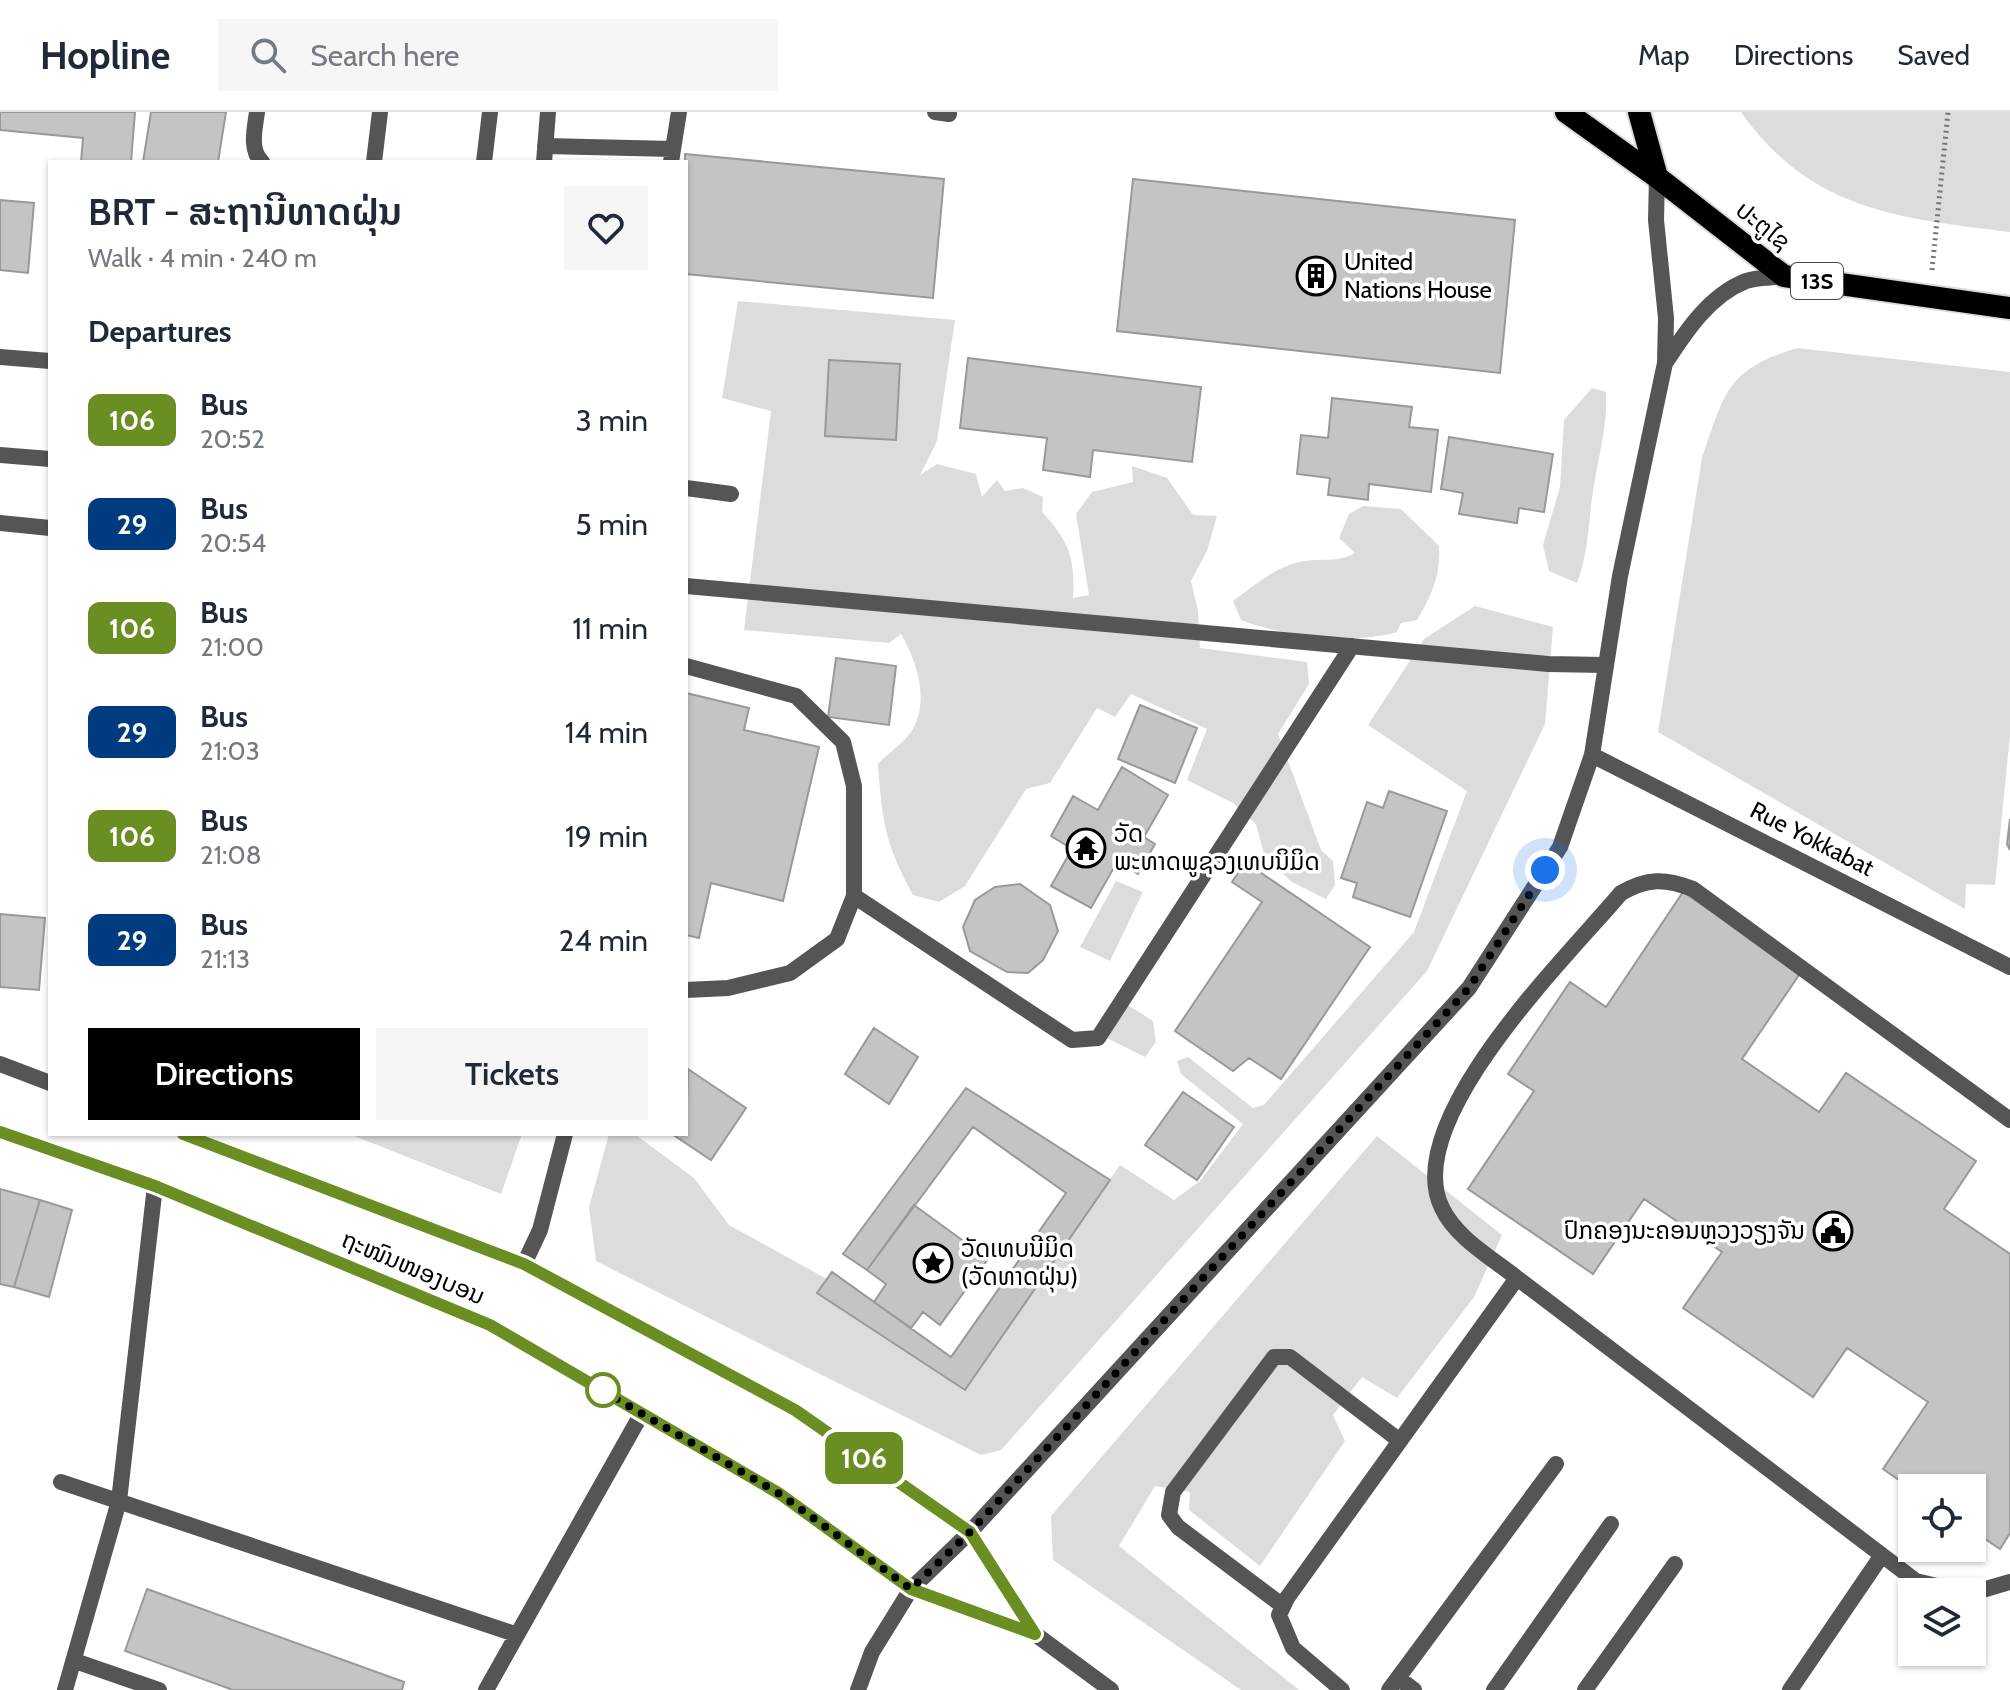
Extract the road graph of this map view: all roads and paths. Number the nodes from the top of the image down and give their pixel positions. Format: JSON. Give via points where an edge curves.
{"nodes":[{"id":1,"x":257,"y":112,"type":"edge"},
{"id":2,"x":380,"y":112,"type":"edge"},
{"id":3,"x":490,"y":112,"type":"edge"},
{"id":4,"x":548,"y":112,"type":"edge"},
{"id":5,"x":679,"y":112,"type":"edge"},
{"id":6,"x":1566,"y":112,"type":"edge"},
{"id":7,"x":1639,"y":112,"type":"edge"},
{"id":8,"x":1948,"y":112,"type":"edge"},
{"id":9,"x":545,"y":154,"type":"edge"},
{"id":10,"x":672,"y":156,"type":"edge"},
{"id":11,"x":260,"y":160,"type":"edge"},
{"id":12,"x":374,"y":160,"type":"edge"},
{"id":13,"x":484,"y":160,"type":"edge"},
{"id":14,"x":1657,"y":177,"type":"junction"},
{"id":15,"x":1784,"y":276,"type":"junction"},
{"id":16,"x":1929,"y":296,"type":"junction"},
{"id":17,"x":2010,"y":308,"type":"edge"},
{"id":18,"x":0,"y":357,"type":"edge"},
{"id":19,"x":48,"y":361,"type":"edge"},
{"id":20,"x":1665,"y":363,"type":"junction"},
{"id":21,"x":0,"y":455,"type":"edge"},
{"id":22,"x":48,"y":459,"type":"edge"},
{"id":23,"x":688,"y":488,"type":"edge"},
{"id":24,"x":731,"y":494,"type":"dead end"},
{"id":25,"x":0,"y":523,"type":"edge"},
{"id":26,"x":48,"y":528,"type":"edge"},
{"id":27,"x":688,"y":586,"type":"edge"},
{"id":28,"x":1352,"y":646,"type":"junction"},
{"id":29,"x":1604,"y":665,"type":"junction"},
{"id":30,"x":688,"y":667,"type":"edge"},
{"id":31,"x":1592,"y":755,"type":"junction"},
{"id":32,"x":854,"y":896,"type":"junction"},
{"id":33,"x":2010,"y":967,"type":"edge"},
{"id":34,"x":688,"y":990,"type":"edge"},
{"id":35,"x":0,"y":1064,"type":"edge"},
{"id":36,"x":48,"y":1082,"type":"edge"},
{"id":37,"x":2010,"y":1120,"type":"edge"},
{"id":38,"x":0,"y":1132,"type":"edge"},
{"id":39,"x":188,"y":1136,"type":"edge"},
{"id":40,"x":564,"y":1136,"type":"edge"},
{"id":41,"x":155,"y":1186,"type":"junction"},
{"id":42,"x":524,"y":1264,"type":"junction"},
{"id":43,"x":1517,"y":1278,"type":"junction"},
{"id":44,"x":642,"y":1413,"type":"junction"},
{"id":45,"x":1400,"y":1441,"type":"junction"},
{"id":46,"x":1556,"y":1464,"type":"dead end"},
{"id":47,"x":61,"y":1482,"type":"dead end"},
{"id":48,"x":119,"y":1501,"type":"junction"},
{"id":49,"x":1611,"y":1524,"type":"dead end"},
{"id":50,"x":970,"y":1532,"type":"junction"},
{"id":51,"x":1882,"y":1555,"type":"junction"},
{"id":52,"x":1675,"y":1564,"type":"dead end"},
{"id":53,"x":1912,"y":1578,"type":"edge"},
{"id":54,"x":2010,"y":1582,"type":"edge"},
{"id":55,"x":911,"y":1589,"type":"junction"},
{"id":56,"x":1986,"y":1589,"type":"edge"},
{"id":57,"x":1283,"y":1606,"type":"junction"},
{"id":58,"x":515,"y":1634,"type":"junction"},
{"id":59,"x":1035,"y":1634,"type":"junction"},
{"id":60,"x":75,"y":1661,"type":"junction"},
{"id":61,"x":1393,"y":1684,"type":"edge"},
{"id":62,"x":65,"y":1690,"type":"edge"},
{"id":63,"x":159,"y":1690,"type":"edge"},
{"id":64,"x":486,"y":1690,"type":"edge"},
{"id":65,"x":858,"y":1690,"type":"edge"},
{"id":66,"x":1111,"y":1690,"type":"edge"},
{"id":67,"x":1342,"y":1690,"type":"edge"},
{"id":68,"x":1414,"y":1690,"type":"edge"},
{"id":69,"x":1494,"y":1690,"type":"edge"},
{"id":70,"x":1585,"y":1690,"type":"edge"},
{"id":71,"x":1790,"y":1690,"type":"edge"}],
"edges":[{"from":1,"to":11,"type":"street","via":[[254,139]]},
{"from":2,"to":12,"type":"street"},
{"from":3,"to":13,"type":"street"},
{"from":4,"to":9,"type":"street"},
{"from":5,"to":10,"type":"street"},
{"from":6,"to":14,"type":"highway","number":"13S"},
{"from":7,"to":14,"type":"highway"},
{"from":8,"to":16,"type":"path"},
{"from":9,"to":10,"type":"street"},
{"from":14,"to":15,"type":"highway","name":"ປະຕູໄຊ","number":"13S"},
{"from":14,"to":20,"type":"street"},
{"from":15,"to":16,"type":"highway","name":"ປະຕູໄຊ","number":"13S"},
{"from":15,"to":20,"type":"street","via":[[1747,281],[1715,300]]},
{"from":16,"to":17,"type":"highway","name":"ປະຕູໄຊ","number":"13S"},
{"from":18,"to":19,"type":"street"},
{"from":20,"to":29,"type":"street"},
{"from":21,"to":22,"type":"street"},
{"from":23,"to":24,"type":"street"},
{"from":25,"to":26,"type":"street"},
{"from":27,"to":28,"type":"street"},
{"from":28,"to":29,"type":"street"},
{"from":28,"to":32,"type":"street","via":[[1098,1038],[1072,1040]]},
{"from":29,"to":31,"type":"street"},
{"from":30,"to":32,"type":"street","via":[[796,696],[843,742],[854,786]]},
{"from":31,"to":33,"type":"street","name":"Rue Yokkabat"},
{"from":31,"to":50,"type":"street","via":[[1560,847],[1469,988]]},
{"from":32,"to":34,"type":"street","via":[[837,939],[790,973],[728,988]]},
{"from":35,"to":36,"type":"street"},
{"from":37,"to":43,"type":"street","via":[[1693,889],[1674,881],[1641,881],[1621,893],[1475,1066],[1447,1120],[1434,1178],[1441,1208],[1461,1234]]},
{"from":38,"to":41,"type":"street","name":"ຖະໜົນໜອງບອນ"},
{"from":39,"to":42,"type":"street","name":"ຖະໜົນໜອງບອນ"},
{"from":40,"to":42,"type":"street","via":[[540,1230]]},
{"from":41,"to":44,"type":"street","name":"ຖະໜົນໜອງບອນ","via":[[490,1325]]},
{"from":41,"to":48,"type":"street"},
{"from":42,"to":50,"type":"street","name":"ຖະໜົນໜອງບອນ","via":[[795,1410]]},
{"from":43,"to":45,"type":"street"},
{"from":43,"to":51,"type":"street"},
{"from":44,"to":55,"type":"street","name":"ຖະໜົນໜອງບອນ","via":[[780,1494]]},
{"from":44,"to":58,"type":"street"},
{"from":45,"to":57,"type":"street"},
{"from":45,"to":57,"type":"street","via":[[1290,1357],[1274,1357],[1173,1492],[1169,1515],[1178,1527]]},
{"from":46,"to":61,"type":"street"},
{"from":47,"to":48,"type":"street"},
{"from":48,"to":58,"type":"street"},
{"from":48,"to":60,"type":"street"},
{"from":49,"to":69,"type":"street"},
{"from":50,"to":55,"type":"street"},
{"from":50,"to":59,"type":"street","name":"ຖະໜົນໜອງບອນ"},
{"from":51,"to":53,"type":"street"},
{"from":51,"to":71,"type":"street"},
{"from":52,"to":70,"type":"street"},
{"from":54,"to":56,"type":"street"},
{"from":55,"to":59,"type":"street","name":"ຖະໜົນໜອງບອນ"},
{"from":55,"to":65,"type":"street","via":[[872,1652]]},
{"from":57,"to":67,"type":"street","via":[[1279,1615],[1293,1648]]},
{"from":58,"to":64,"type":"street"},
{"from":59,"to":66,"type":"street","name":"ຖະໜົນໜອງບອນ"},
{"from":60,"to":62,"type":"street"},
{"from":60,"to":63,"type":"street"},
{"from":61,"to":68,"type":"street"}]}
